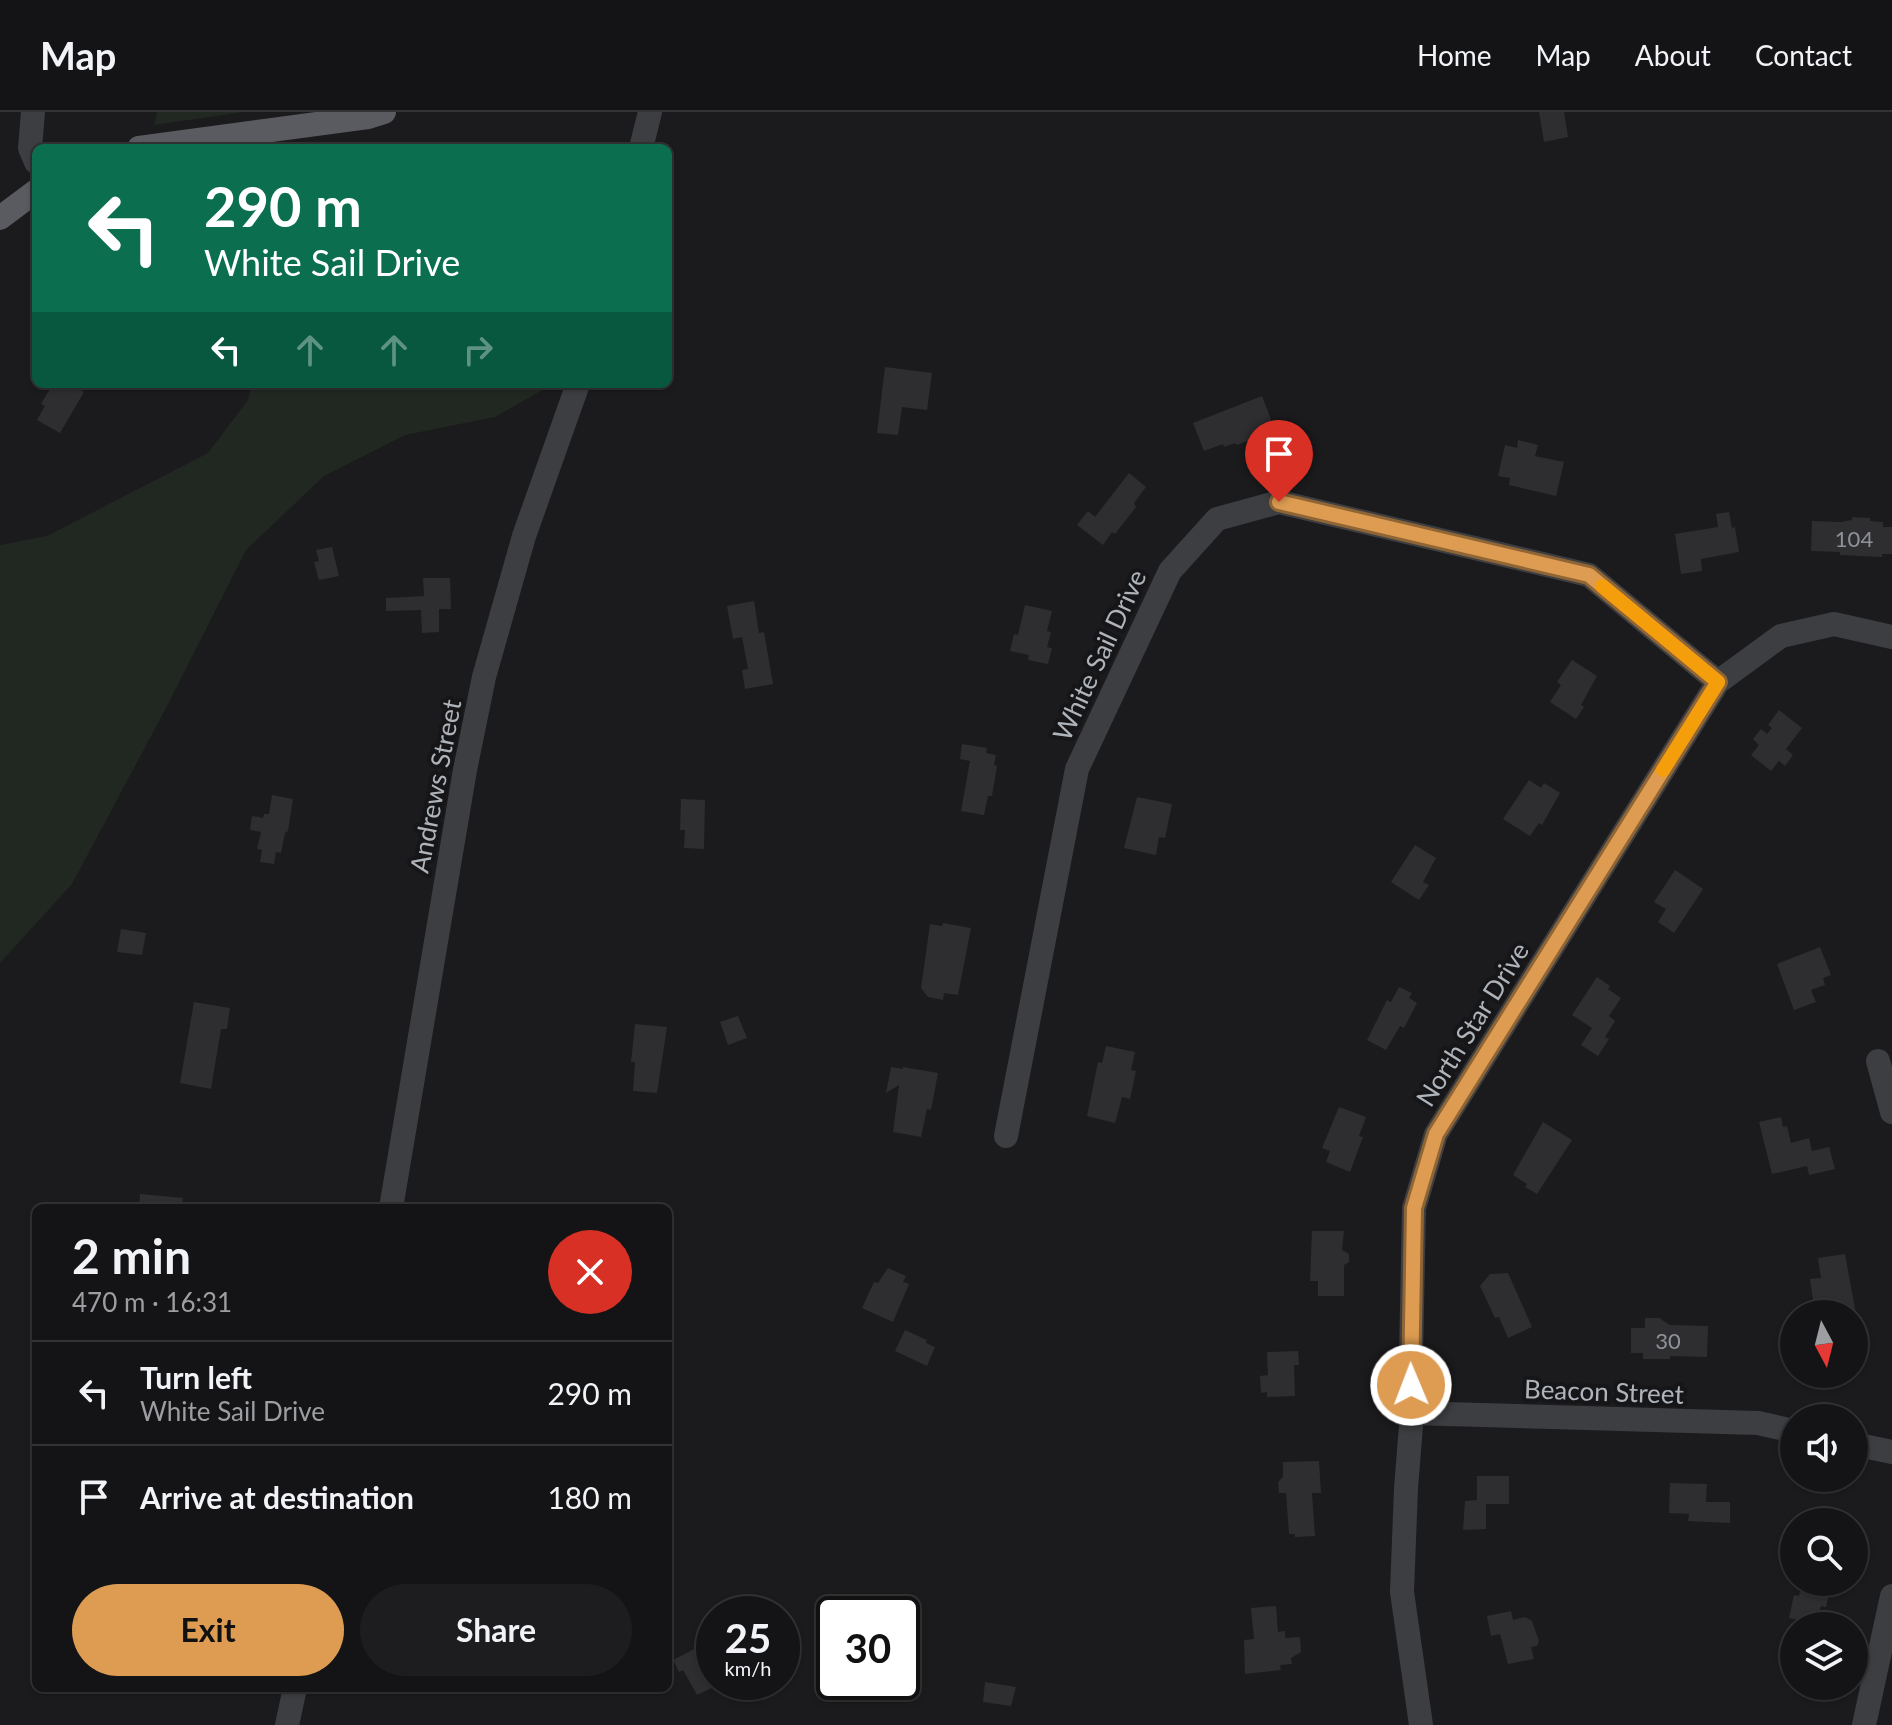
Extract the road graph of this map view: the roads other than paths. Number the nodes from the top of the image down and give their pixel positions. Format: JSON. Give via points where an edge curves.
{"nodes":[{"id":1,"x":33,"y":112,"type":"edge"},
{"id":2,"x":384,"y":112,"type":"edge"},
{"id":3,"x":650,"y":112,"type":"edge"},
{"id":4,"x":169,"y":144,"type":"edge"},
{"id":5,"x":642,"y":144,"type":"edge"},
{"id":6,"x":32,"y":153,"type":"edge"},
{"id":7,"x":32,"y":194,"type":"edge"},
{"id":8,"x":0,"y":218,"type":"edge"},
{"id":9,"x":577,"y":388,"type":"edge"},
{"id":10,"x":1892,"y":637,"type":"edge"},
{"id":11,"x":1718,"y":682,"type":"junction"},
{"id":12,"x":1878,"y":1061,"type":"dead end"},
{"id":13,"x":1892,"y":1112,"type":"edge"},
{"id":14,"x":1006,"y":1136,"type":"dead end"},
{"id":15,"x":392,"y":1204,"type":"edge"},
{"id":16,"x":1412,"y":1413,"type":"junction"},
{"id":17,"x":1780,"y":1428,"type":"edge"},
{"id":18,"x":1868,"y":1447,"type":"edge"},
{"id":19,"x":1892,"y":1452,"type":"edge"},
{"id":20,"x":1892,"y":1596,"type":"edge"},
{"id":21,"x":294,"y":1692,"type":"edge"},
{"id":22,"x":287,"y":1725,"type":"edge"},
{"id":23,"x":1421,"y":1725,"type":"edge"},
{"id":24,"x":1864,"y":1725,"type":"edge"}],
"edges":[{"from":1,"to":6,"type":"street"},
{"from":2,"to":4,"type":"main road"},
{"from":3,"to":5,"type":"street"},
{"from":7,"to":8,"type":"main road"},
{"from":9,"to":15,"type":"street","name":"Andrews Street","via":[[524,536],[484,677]]},
{"from":10,"to":11,"type":"street","name":"North Star Drive","via":[[1834,624],[1781,636]]},
{"from":11,"to":14,"type":"street","name":"White Sail Drive","via":[[1589,575],[1279,502],[1217,519],[1170,571],[1077,769]]},
{"from":11,"to":16,"type":"street","name":"North Star Drive","via":[[1436,1134],[1414,1208]]},
{"from":12,"to":13,"type":"street"},
{"from":16,"to":17,"type":"street","name":"Beacon Street"},
{"from":16,"to":23,"type":"street","name":"North Star Drive","via":[[1402,1592]]},
{"from":18,"to":19,"type":"street"},
{"from":20,"to":24,"type":"street"},
{"from":21,"to":22,"type":"street"}]}
